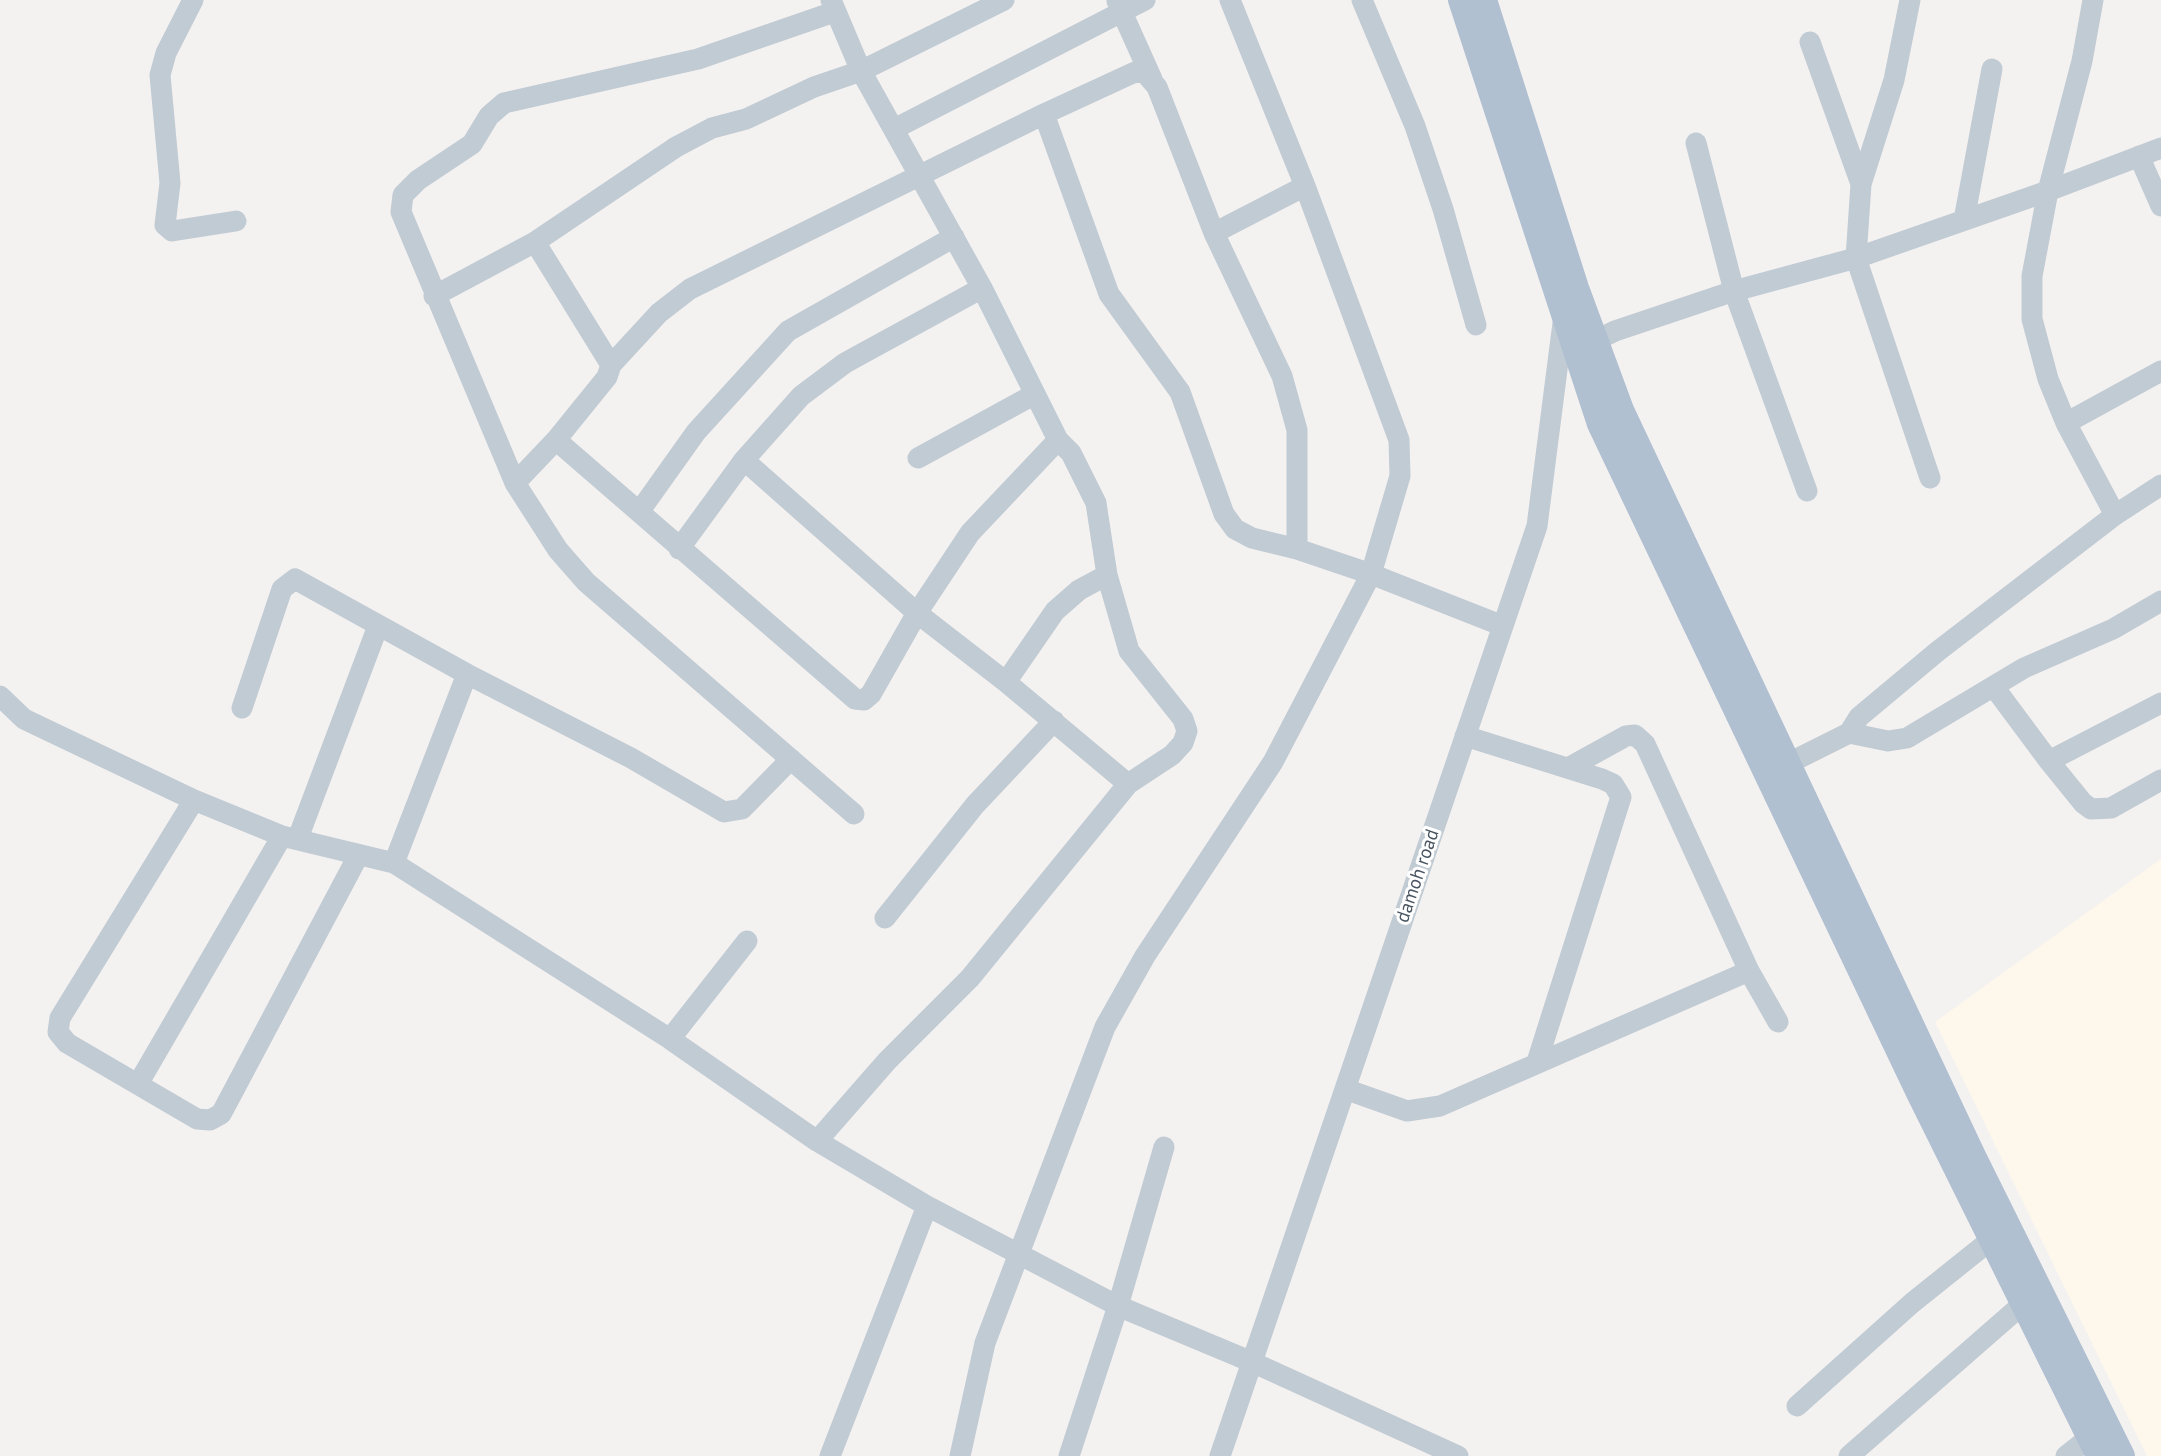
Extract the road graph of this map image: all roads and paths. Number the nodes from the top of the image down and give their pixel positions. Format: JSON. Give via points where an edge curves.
{"nodes":[{"id":1,"x":193,"y":0,"type":"edge"},
{"id":2,"x":1004,"y":0,"type":"edge"},
{"id":3,"x":1145,"y":0,"type":"edge"},
{"id":4,"x":1230,"y":0,"type":"edge"},
{"id":5,"x":1362,"y":0,"type":"edge"},
{"id":6,"x":1461,"y":0,"type":"edge"},
{"id":7,"x":1484,"y":0,"type":"edge"},
{"id":8,"x":1910,"y":0,"type":"edge"},
{"id":9,"x":2093,"y":0,"type":"edge"},
{"id":10,"x":833,"y":6,"type":"edge"},
{"id":11,"x":1119,"y":6,"type":"edge"},
{"id":12,"x":1810,"y":42,"type":"dead end"},
{"id":13,"x":1992,"y":69,"type":"dead end"},
{"id":14,"x":861,"y":71,"type":"junction"},
{"id":15,"x":1152,"y":79,"type":"junction"},
{"id":16,"x":1044,"y":114,"type":"junction"},
{"id":17,"x":894,"y":129,"type":"junction"},
{"id":18,"x":1696,"y":143,"type":"dead end"},
{"id":19,"x":2161,"y":148,"type":"edge"},
{"id":20,"x":2139,"y":156,"type":"junction"},
{"id":21,"x":920,"y":175,"type":"junction"},
{"id":22,"x":1861,"y":184,"type":"junction"},
{"id":23,"x":1305,"y":186,"type":"junction"},
{"id":24,"x":2048,"y":191,"type":"junction"},
{"id":25,"x":2161,"y":206,"type":"edge"},
{"id":26,"x":1964,"y":220,"type":"junction"},
{"id":27,"x":236,"y":221,"type":"dead end"},
{"id":28,"x":1214,"y":233,"type":"junction"},
{"id":29,"x":954,"y":237,"type":"junction"},
{"id":30,"x":535,"y":242,"type":"junction"},
{"id":31,"x":1856,"y":258,"type":"junction"},
{"id":32,"x":982,"y":288,"type":"junction"},
{"id":33,"x":1576,"y":288,"type":"junction"},
{"id":34,"x":1734,"y":291,"type":"junction"},
{"id":35,"x":434,"y":296,"type":"junction"},
{"id":36,"x":1563,"y":319,"type":"junction"},
{"id":37,"x":1476,"y":325,"type":"dead end"},
{"id":38,"x":1585,"y":346,"type":"junction"},
{"id":39,"x":611,"y":365,"type":"junction"},
{"id":40,"x":2161,"y":371,"type":"edge"},
{"id":41,"x":1035,"y":394,"type":"junction"},
{"id":42,"x":2066,"y":423,"type":"junction"},
{"id":43,"x":556,"y":440,"type":"junction"},
{"id":44,"x":1058,"y":440,"type":"junction"},
{"id":45,"x":918,"y":458,"type":"dead end"},
{"id":46,"x":744,"y":460,"type":"junction"},
{"id":47,"x":1930,"y":478,"type":"dead end"},
{"id":48,"x":515,"y":483,"type":"junction"},
{"id":49,"x":2161,"y":485,"type":"edge"},
{"id":50,"x":1807,"y":491,"type":"dead end"},
{"id":51,"x":639,"y":512,"type":"junction"},
{"id":52,"x":2115,"y":514,"type":"junction"},
{"id":53,"x":679,"y":549,"type":"junction"},
{"id":54,"x":1297,"y":549,"type":"junction"},
{"id":55,"x":1371,"y":574,"type":"junction"},
{"id":56,"x":1107,"y":576,"type":"junction"},
{"id":57,"x":2161,"y":601,"type":"edge"},
{"id":58,"x":917,"y":613,"type":"junction"},
{"id":59,"x":378,"y":626,"type":"junction"},
{"id":60,"x":1503,"y":626,"type":"junction"},
{"id":61,"x":467,"y":674,"type":"junction"},
{"id":62,"x":1006,"y":682,"type":"junction"},
{"id":63,"x":1994,"y":687,"type":"junction"},
{"id":64,"x":0,"y":696,"type":"edge"},
{"id":65,"x":2161,"y":703,"type":"edge"},
{"id":66,"x":242,"y":708,"type":"dead end"},
{"id":67,"x":24,"y":719,"type":"junction"},
{"id":68,"x":0,"y":720,"type":"edge"},
{"id":69,"x":1054,"y":721,"type":"junction"},
{"id":70,"x":1849,"y":733,"type":"junction"},
{"id":71,"x":1465,"y":736,"type":"junction"},
{"id":72,"x":791,"y":759,"type":"junction"},
{"id":73,"x":2049,"y":761,"type":"junction"},
{"id":74,"x":1787,"y":764,"type":"junction"},
{"id":75,"x":1568,"y":768,"type":"junction"},
{"id":76,"x":2161,"y":780,"type":"edge"},
{"id":77,"x":1128,"y":784,"type":"junction"},
{"id":78,"x":194,"y":800,"type":"junction"},
{"id":79,"x":854,"y":814,"type":"dead end"},
{"id":80,"x":290,"y":837,"type":"junction"},
{"id":81,"x":358,"y":856,"type":"junction"},
{"id":82,"x":394,"y":863,"type":"junction"},
{"id":83,"x":885,"y":918,"type":"dead end"},
{"id":84,"x":747,"y":941,"type":"dead end"},
{"id":85,"x":1749,"y":971,"type":"junction"},
{"id":86,"x":1778,"y":1022,"type":"dead end"},
{"id":87,"x":670,"y":1039,"type":"junction"},
{"id":88,"x":1537,"y":1062,"type":"junction"},
{"id":89,"x":138,"y":1084,"type":"junction"},
{"id":90,"x":1345,"y":1089,"type":"junction"},
{"id":91,"x":817,"y":1141,"type":"junction"},
{"id":92,"x":1164,"y":1147,"type":"dead end"},
{"id":93,"x":927,"y":1206,"type":"junction"},
{"id":94,"x":1992,"y":1239,"type":"junction"},
{"id":95,"x":1017,"y":1252,"type":"junction"},
{"id":96,"x":2024,"y":1303,"type":"junction"},
{"id":97,"x":1118,"y":1306,"type":"junction"},
{"id":98,"x":1252,"y":1362,"type":"junction"},
{"id":99,"x":1797,"y":1406,"type":"dead end"},
{"id":100,"x":2094,"y":1446,"type":"edge"},
{"id":101,"x":831,"y":1456,"type":"edge"},
{"id":102,"x":960,"y":1456,"type":"edge"},
{"id":103,"x":1069,"y":1456,"type":"edge"},
{"id":104,"x":1220,"y":1456,"type":"edge"},
{"id":105,"x":1458,"y":1456,"type":"edge"},
{"id":106,"x":1849,"y":1456,"type":"edge"},
{"id":107,"x":2066,"y":1456,"type":"edge"},
{"id":108,"x":2122,"y":1456,"type":"edge"}],
"edges":[{"from":1,"to":27,"type":"street","via":[[160,75],[170,183],[164,225],[169,230],[184,230]]},
{"from":2,"to":14,"type":"street"},
{"from":3,"to":11,"type":"street"},
{"from":4,"to":23,"type":"street"},
{"from":5,"to":37,"type":"street","via":[[1415,126]]},
{"from":6,"to":36,"type":"main road"},
{"from":7,"to":33,"type":"main road"},
{"from":8,"to":22,"type":"street","via":[[1894,80]]},
{"from":9,"to":24,"type":"street"},
{"from":10,"to":14,"type":"street"},
{"from":10,"to":35,"type":"street","via":[[698,59],[505,103],[489,116],[472,144],[403,195],[401,212]]},
{"from":11,"to":15,"type":"street"},
{"from":11,"to":17,"type":"street"},
{"from":12,"to":22,"type":"street"},
{"from":13,"to":26,"type":"street"},
{"from":14,"to":17,"type":"street"},
{"from":14,"to":30,"type":"street","via":[[746,119],[712,128],[676,147]]},
{"from":15,"to":16,"type":"street","via":[[1135,72]]},
{"from":15,"to":28,"type":"street"},
{"from":16,"to":21,"type":"street"},
{"from":16,"to":54,"type":"street","via":[[1109,294],[1180,392],[1224,514],[1236,529],[1252,538]]},
{"from":17,"to":21,"type":"street"},
{"from":18,"to":34,"type":"street"},
{"from":19,"to":20,"type":"street"},
{"from":20,"to":24,"type":"street"},
{"from":20,"to":25,"type":"street"},
{"from":21,"to":29,"type":"street"},
{"from":21,"to":39,"type":"street","via":[[690,289],[659,313]]},
{"from":22,"to":31,"type":"street"},
{"from":23,"to":28,"type":"street"},
{"from":23,"to":55,"type":"street","via":[[1399,440],[1400,476]]},
{"from":24,"to":26,"type":"street"},
{"from":24,"to":42,"type":"street","via":[[2032,276],[2032,318],[2048,379]]},
{"from":26,"to":31,"type":"street"},
{"from":28,"to":54,"type":"street","via":[[1282,376],[1297,430]]},
{"from":29,"to":32,"type":"street"},
{"from":29,"to":51,"type":"street","via":[[788,331],[696,432]]},
{"from":30,"to":35,"type":"street"},
{"from":30,"to":39,"type":"street"},
{"from":31,"to":34,"type":"street"},
{"from":31,"to":47,"type":"street"},
{"from":32,"to":41,"type":"street"},
{"from":32,"to":46,"type":"street","via":[[845,363],[801,396]]},
{"from":33,"to":36,"type":"street","name":"damoh road"},
{"from":33,"to":38,"type":"main road"},
{"from":34,"to":38,"type":"street"},
{"from":34,"to":50,"type":"street"},
{"from":35,"to":48,"type":"street"},
{"from":36,"to":38,"type":"main road"},
{"from":36,"to":60,"type":"street","name":"damoh road","via":[[1537,526]]},
{"from":38,"to":74,"type":"main road","via":[[1621,410]]},
{"from":38,"to":94,"type":"main road","via":[[1606,436]]},
{"from":39,"to":43,"type":"street","via":[[607,377]]},
{"from":40,"to":42,"type":"street"},
{"from":41,"to":44,"type":"street"},
{"from":41,"to":45,"type":"street"},
{"from":42,"to":52,"type":"street"},
{"from":43,"to":48,"type":"street"},
{"from":43,"to":51,"type":"street"},
{"from":44,"to":56,"type":"street","via":[[1070,453],[1096,503]]},
{"from":44,"to":58,"type":"street","via":[[970,533]]},
{"from":46,"to":53,"type":"street"},
{"from":46,"to":58,"type":"street"},
{"from":48,"to":72,"type":"street","via":[[558,550],[586,582]]},
{"from":49,"to":52,"type":"street"},
{"from":51,"to":53,"type":"street"},
{"from":52,"to":70,"type":"street","via":[[1938,651],[1859,717]]},
{"from":53,"to":58,"type":"street","via":[[855,699],[871,694]]},
{"from":54,"to":55,"type":"street"},
{"from":55,"to":60,"type":"street"},
{"from":55,"to":95,"type":"street","via":[[1273,762],[1145,956],[1105,1027]]},
{"from":56,"to":62,"type":"street","via":[[1079,590],[1055,611]]},
{"from":56,"to":77,"type":"street","via":[[1129,651],[1183,719],[1187,731],[1172,755]]},
{"from":57,"to":63,"type":"street"},
{"from":58,"to":62,"type":"street"},
{"from":59,"to":61,"type":"street"},
{"from":59,"to":66,"type":"street","via":[[303,582],[287,582]]},
{"from":59,"to":80,"type":"street"},
{"from":60,"to":71,"type":"street","name":"damoh road"},
{"from":61,"to":72,"type":"street","via":[[631,758],[724,812],[742,809]]},
{"from":61,"to":82,"type":"street"},
{"from":62,"to":69,"type":"street"},
{"from":63,"to":70,"type":"street","via":[[1907,738],[1888,741]]},
{"from":63,"to":73,"type":"street"},
{"from":64,"to":67,"type":"street"},
{"from":65,"to":73,"type":"street"},
{"from":67,"to":68,"type":"street"},
{"from":67,"to":78,"type":"street"},
{"from":69,"to":77,"type":"street"},
{"from":69,"to":83,"type":"street","via":[[975,805]]},
{"from":70,"to":74,"type":"street"},
{"from":71,"to":75,"type":"street"},
{"from":71,"to":90,"type":"street","name":"damoh road"},
{"from":72,"to":79,"type":"street"},
{"from":73,"to":76,"type":"street","via":[[2083,803],[2099,811]]},
{"from":74,"to":108,"type":"main road"},
{"from":75,"to":85,"type":"street","via":[[1626,736],[1634,735],[1645,744]]},
{"from":75,"to":88,"type":"street","via":[[1613,784],[1621,797]]},
{"from":77,"to":91,"type":"street","via":[[970,978],[887,1061]]},
{"from":78,"to":80,"type":"street"},
{"from":78,"to":89,"type":"street","via":[[60,1018],[58,1032],[67,1043]]},
{"from":80,"to":81,"type":"street"},
{"from":80,"to":89,"type":"street"},
{"from":81,"to":82,"type":"street"},
{"from":81,"to":89,"type":"street","via":[[221,1114],[211,1120],[197,1119]]},
{"from":82,"to":87,"type":"street"},
{"from":84,"to":87,"type":"street"},
{"from":85,"to":86,"type":"street"},
{"from":85,"to":88,"type":"street"},
{"from":87,"to":91,"type":"street"},
{"from":88,"to":90,"type":"street","via":[[1425,1110],[1407,1111]]},
{"from":90,"to":98,"type":"street","name":"damoh road"},
{"from":91,"to":93,"type":"street"},
{"from":92,"to":97,"type":"street"},
{"from":93,"to":95,"type":"street"},
{"from":93,"to":101,"type":"street"},
{"from":94,"to":96,"type":"main road"},
{"from":94,"to":99,"type":"street"},
{"from":95,"to":97,"type":"street"},
{"from":95,"to":102,"type":"street","via":[[985,1343]]},
{"from":96,"to":100,"type":"main road"},
{"from":96,"to":106,"type":"street"},
{"from":97,"to":98,"type":"street"},
{"from":97,"to":103,"type":"street"},
{"from":98,"to":104,"type":"street","name":"damoh road"},
{"from":98,"to":105,"type":"street"},
{"from":100,"to":107,"type":"street"}]}
